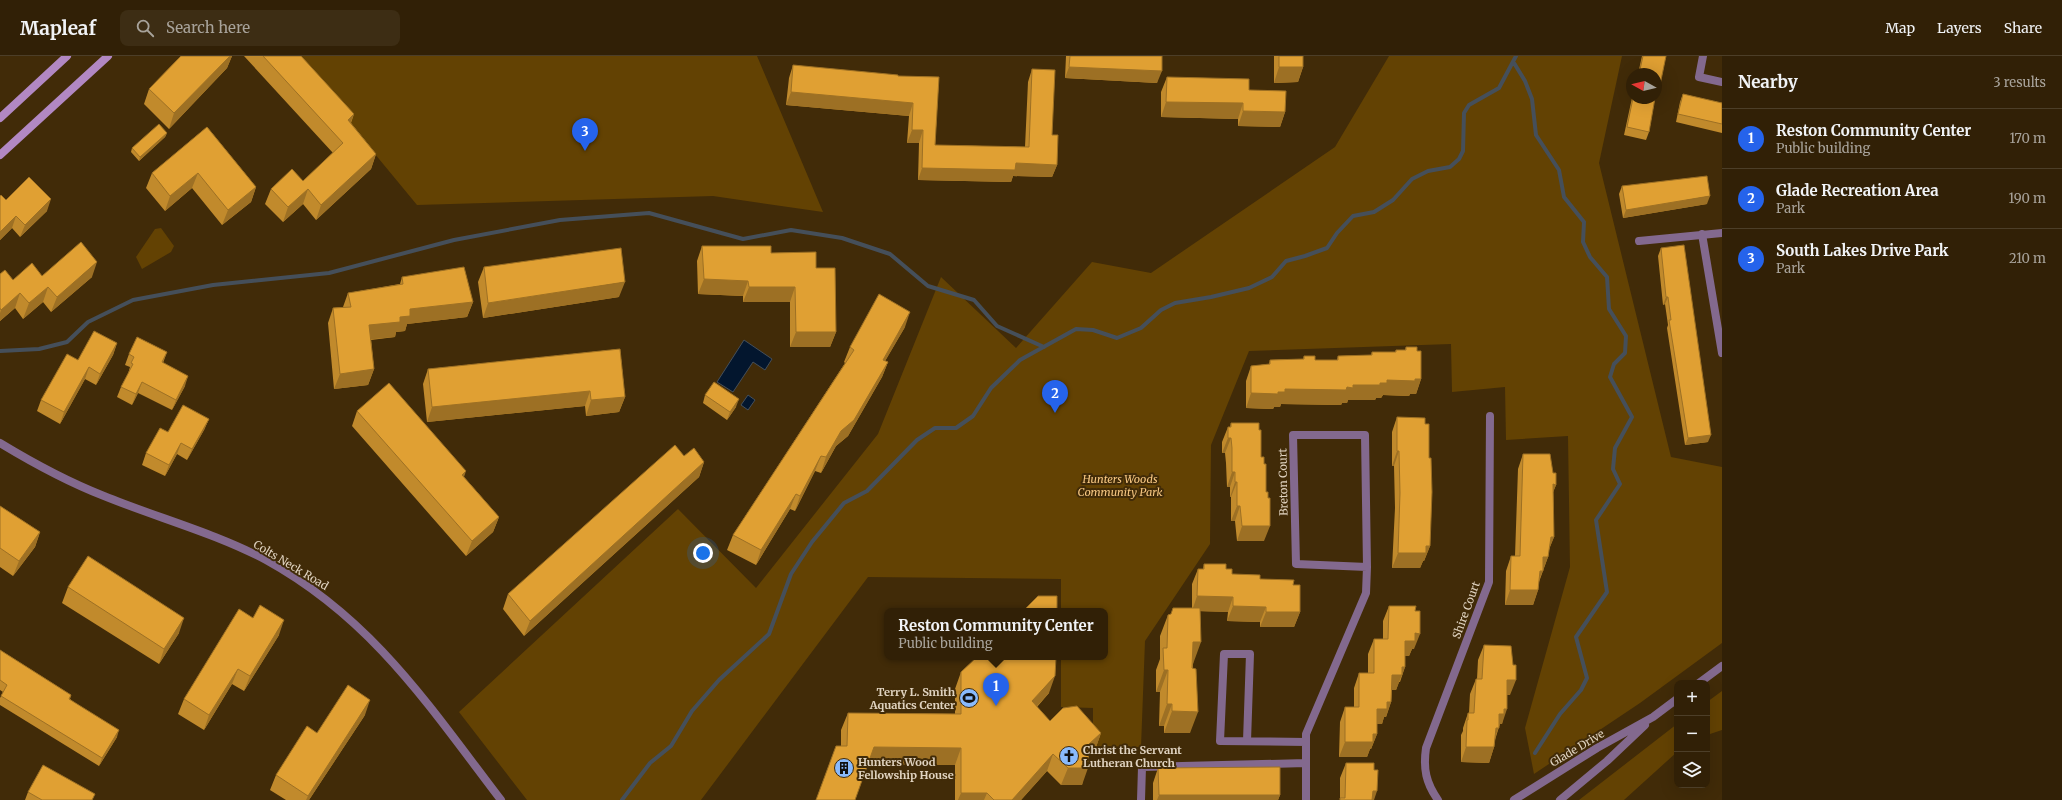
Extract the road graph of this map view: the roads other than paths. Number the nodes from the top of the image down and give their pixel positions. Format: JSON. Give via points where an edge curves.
{"nodes":[{"id":1,"x":67,"y":56,"type":"edge"},
{"id":2,"x":108,"y":56,"type":"edge"},
{"id":3,"x":1703,"y":56,"type":"edge"},
{"id":4,"x":1722,"y":82,"type":"edge"},
{"id":5,"x":0,"y":118,"type":"edge"},
{"id":6,"x":0,"y":155,"type":"edge"},
{"id":7,"x":1722,"y":233,"type":"edge"},
{"id":8,"x":1702,"y":234,"type":"junction"},
{"id":9,"x":1639,"y":241,"type":"dead end"},
{"id":10,"x":1722,"y":353,"type":"edge"},
{"id":11,"x":1490,"y":416,"type":"dead end"},
{"id":12,"x":0,"y":443,"type":"edge"},
{"id":13,"x":1367,"y":567,"type":"junction"},
{"id":14,"x":1722,"y":666,"type":"edge"},
{"id":15,"x":1703,"y":680,"type":"edge"},
{"id":16,"x":1674,"y":701,"type":"edge"},
{"id":17,"x":1653,"y":717,"type":"junction"},
{"id":18,"x":1247,"y":741,"type":"junction"},
{"id":19,"x":1306,"y":742,"type":"junction"},
{"id":20,"x":1306,"y":762,"type":"junction"},
{"id":21,"x":501,"y":800,"type":"edge"},
{"id":22,"x":1141,"y":800,"type":"edge"},
{"id":23,"x":1306,"y":800,"type":"edge"},
{"id":24,"x":1438,"y":800,"type":"edge"},
{"id":25,"x":1514,"y":800,"type":"edge"},
{"id":26,"x":1560,"y":800,"type":"edge"}],
"edges":[{"from":1,"to":5,"type":"main road"},
{"from":2,"to":6,"type":"main road"},
{"from":3,"to":4,"type":"street","via":[[1699,77]]},
{"from":7,"to":8,"type":"street"},
{"from":8,"to":9,"type":"street"},
{"from":8,"to":10,"type":"street"},
{"from":11,"to":24,"type":"street","name":"Shire Court","via":[[1489,582],[1426,748],[1425,774]]},
{"from":12,"to":21,"type":"street","name":"Colts Neck Road","via":[[103,496],[246,550],[313,589],[356,624],[395,663]]},
{"from":13,"to":13,"type":"street","name":"Breton Court","via":[[1296,564],[1293,435],[1365,435]]},
{"from":13,"to":19,"type":"street","name":"Breton Court","via":[[1366,593],[1306,734]]},
{"from":14,"to":15,"type":"street"},
{"from":16,"to":17,"type":"street","name":"Glade Drive"},
{"from":17,"to":25,"type":"street","name":"Glade Drive"},
{"from":17,"to":26,"type":"street","name":"Glade Drive","via":[[1607,761]]},
{"from":18,"to":18,"type":"street","via":[[1220,741],[1224,654],[1250,654]]},
{"from":18,"to":19,"type":"street"},
{"from":19,"to":20,"type":"street","name":"Breton Court"},
{"from":20,"to":22,"type":"street","via":[[1142,767]]},
{"from":20,"to":23,"type":"street","name":"Breton Court"}]}
